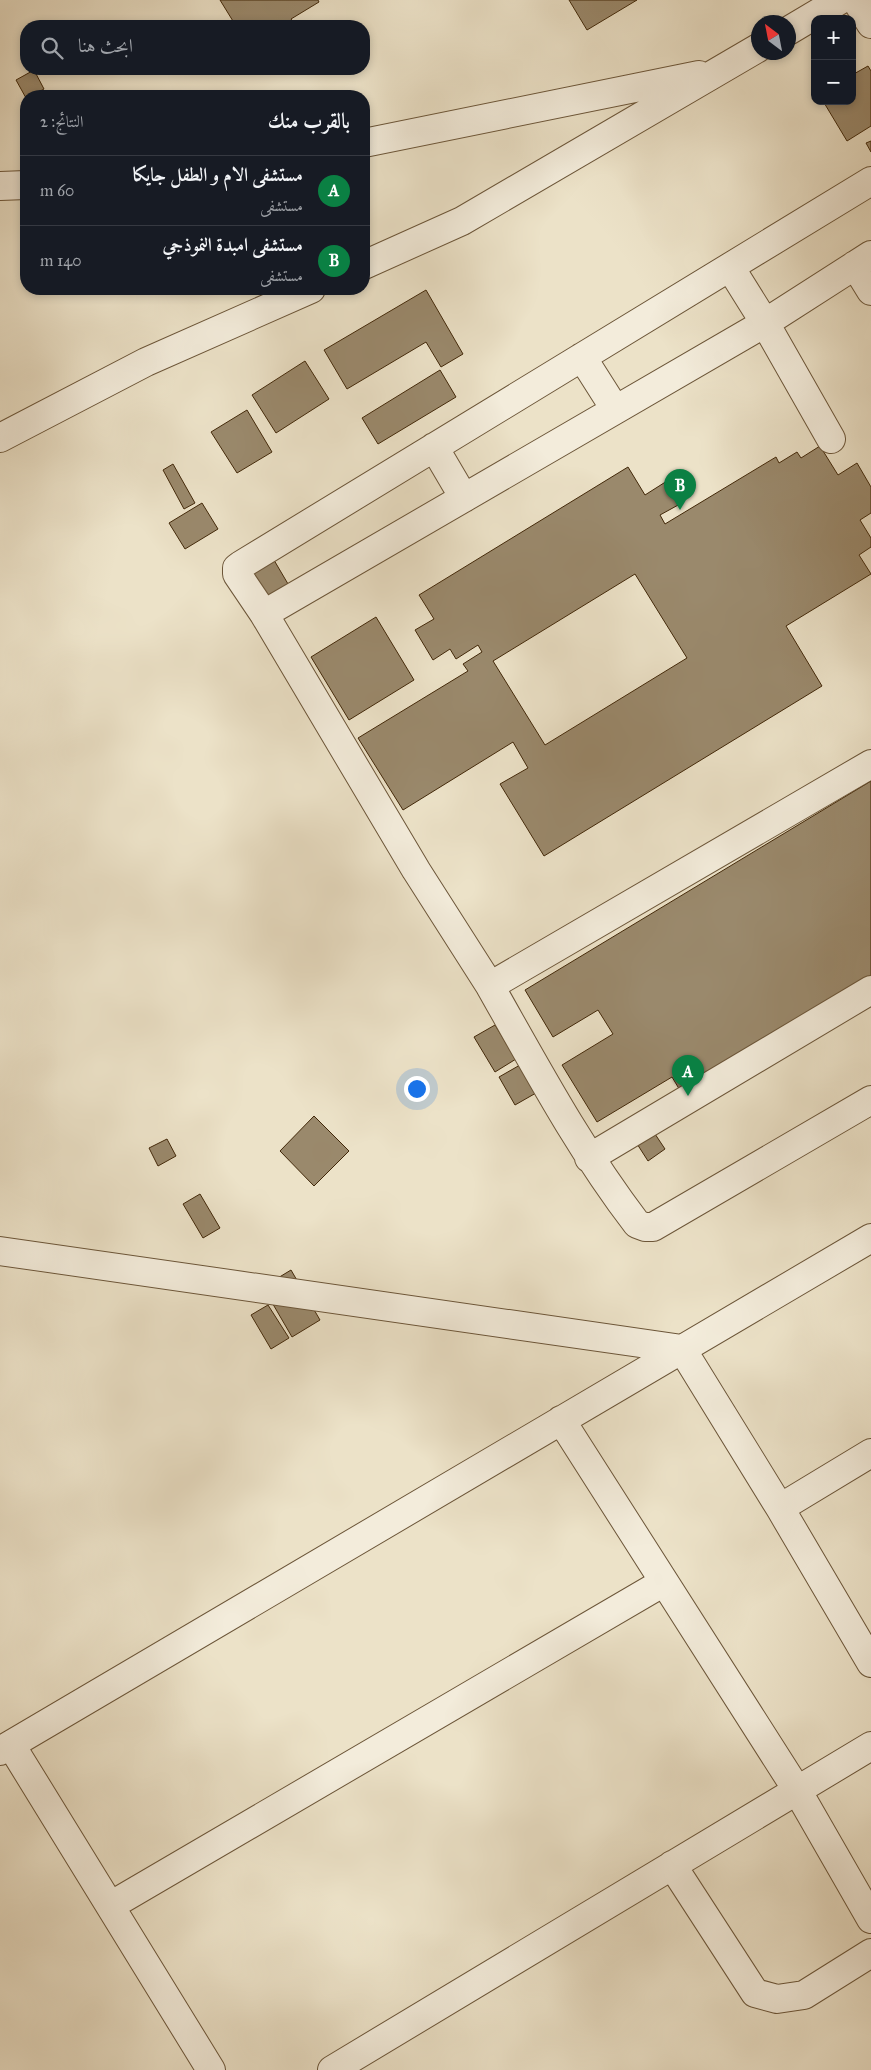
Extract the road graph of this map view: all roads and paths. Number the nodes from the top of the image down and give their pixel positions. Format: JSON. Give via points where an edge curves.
{"nodes":[{"id":1,"x":840,"y":0,"type":"edge"},
{"id":2,"x":856,"y":0,"type":"edge"},
{"id":3,"x":871,"y":24,"type":"edge"},
{"id":4,"x":796,"y":26,"type":"edge"},
{"id":5,"x":751,"y":52,"type":"edge"},
{"id":6,"x":720,"y":71,"type":"junction"},
{"id":7,"x":370,"y":142,"type":"edge"},
{"id":8,"x":871,"y":181,"type":"edge"},
{"id":9,"x":20,"y":185,"type":"edge"},
{"id":10,"x":0,"y":186,"type":"edge"},
{"id":11,"x":863,"y":260,"type":"edge"},
{"id":12,"x":370,"y":262,"type":"edge"},
{"id":13,"x":730,"y":267,"type":"junction"},
{"id":14,"x":871,"y":291,"type":"edge"},
{"id":15,"x":297,"y":295,"type":"edge"},
{"id":16,"x":765,"y":322,"type":"junction"},
{"id":17,"x":582,"y":357,"type":"junction"},
{"id":18,"x":615,"y":410,"type":"junction"},
{"id":19,"x":0,"y":438,"type":"edge"},
{"id":20,"x":831,"y":439,"type":"dead end"},
{"id":21,"x":434,"y":447,"type":"junction"},
{"id":22,"x":464,"y":498,"type":"junction"},
{"id":23,"x":264,"y":614,"type":"junction"},
{"id":24,"x":871,"y":764,"type":"edge"},
{"id":25,"x":490,"y":986,"type":"junction"},
{"id":26,"x":871,"y":990,"type":"edge"},
{"id":27,"x":871,"y":1100,"type":"edge"},
{"id":28,"x":589,"y":1158,"type":"junction"},
{"id":29,"x":868,"y":1246,"type":"edge"},
{"id":30,"x":0,"y":1251,"type":"edge"},
{"id":31,"x":682,"y":1349,"type":"junction"},
{"id":32,"x":561,"y":1420,"type":"junction"},
{"id":33,"x":871,"y":1453,"type":"edge"},
{"id":34,"x":780,"y":1508,"type":"junction"},
{"id":35,"x":664,"y":1582,"type":"junction"},
{"id":36,"x":871,"y":1663,"type":"edge"},
{"id":37,"x":871,"y":1746,"type":"edge"},
{"id":38,"x":5,"y":1748,"type":"edge"},
{"id":39,"x":797,"y":1790,"type":"junction"},
{"id":40,"x":672,"y":1865,"type":"junction"},
{"id":41,"x":110,"y":1906,"type":"junction"},
{"id":42,"x":871,"y":1919,"type":"edge"},
{"id":43,"x":871,"y":1953,"type":"edge"},
{"id":44,"x":210,"y":2070,"type":"edge"},
{"id":45,"x":332,"y":2070,"type":"edge"}],
"edges":[{"from":1,"to":4,"type":"street"},
{"from":2,"to":3,"type":"street"},
{"from":5,"to":6,"type":"street"},
{"from":6,"to":7,"type":"street"},
{"from":6,"to":12,"type":"street","via":[[462,221]]},
{"from":8,"to":13,"type":"street"},
{"from":9,"to":10,"type":"street"},
{"from":11,"to":14,"type":"street"},
{"from":11,"to":16,"type":"street"},
{"from":13,"to":16,"type":"street"},
{"from":13,"to":17,"type":"street"},
{"from":15,"to":19,"type":"street","via":[[146,362]]},
{"from":16,"to":18,"type":"street"},
{"from":16,"to":20,"type":"street"},
{"from":17,"to":18,"type":"street"},
{"from":17,"to":21,"type":"street"},
{"from":18,"to":22,"type":"street"},
{"from":21,"to":22,"type":"street"},
{"from":21,"to":23,"type":"street","via":[[238,568],[237,574]]},
{"from":22,"to":23,"type":"street"},
{"from":23,"to":25,"type":"street","via":[[416,870]]},
{"from":24,"to":25,"type":"street"},
{"from":25,"to":28,"type":"street"},
{"from":26,"to":28,"type":"street"},
{"from":27,"to":28,"type":"street","via":[[653,1227],[637,1224]]},
{"from":29,"to":31,"type":"street"},
{"from":30,"to":31,"type":"street"},
{"from":31,"to":32,"type":"street"},
{"from":31,"to":34,"type":"street"},
{"from":32,"to":35,"type":"street"},
{"from":32,"to":38,"type":"street"},
{"from":33,"to":34,"type":"street"},
{"from":34,"to":36,"type":"street"},
{"from":35,"to":39,"type":"street"},
{"from":35,"to":41,"type":"street"},
{"from":37,"to":39,"type":"street"},
{"from":38,"to":41,"type":"street"},
{"from":39,"to":40,"type":"street"},
{"from":39,"to":42,"type":"street"},
{"from":40,"to":43,"type":"street","via":[[755,1993],[777,1999],[804,1995]]},
{"from":40,"to":45,"type":"street"},
{"from":41,"to":44,"type":"street"}]}
